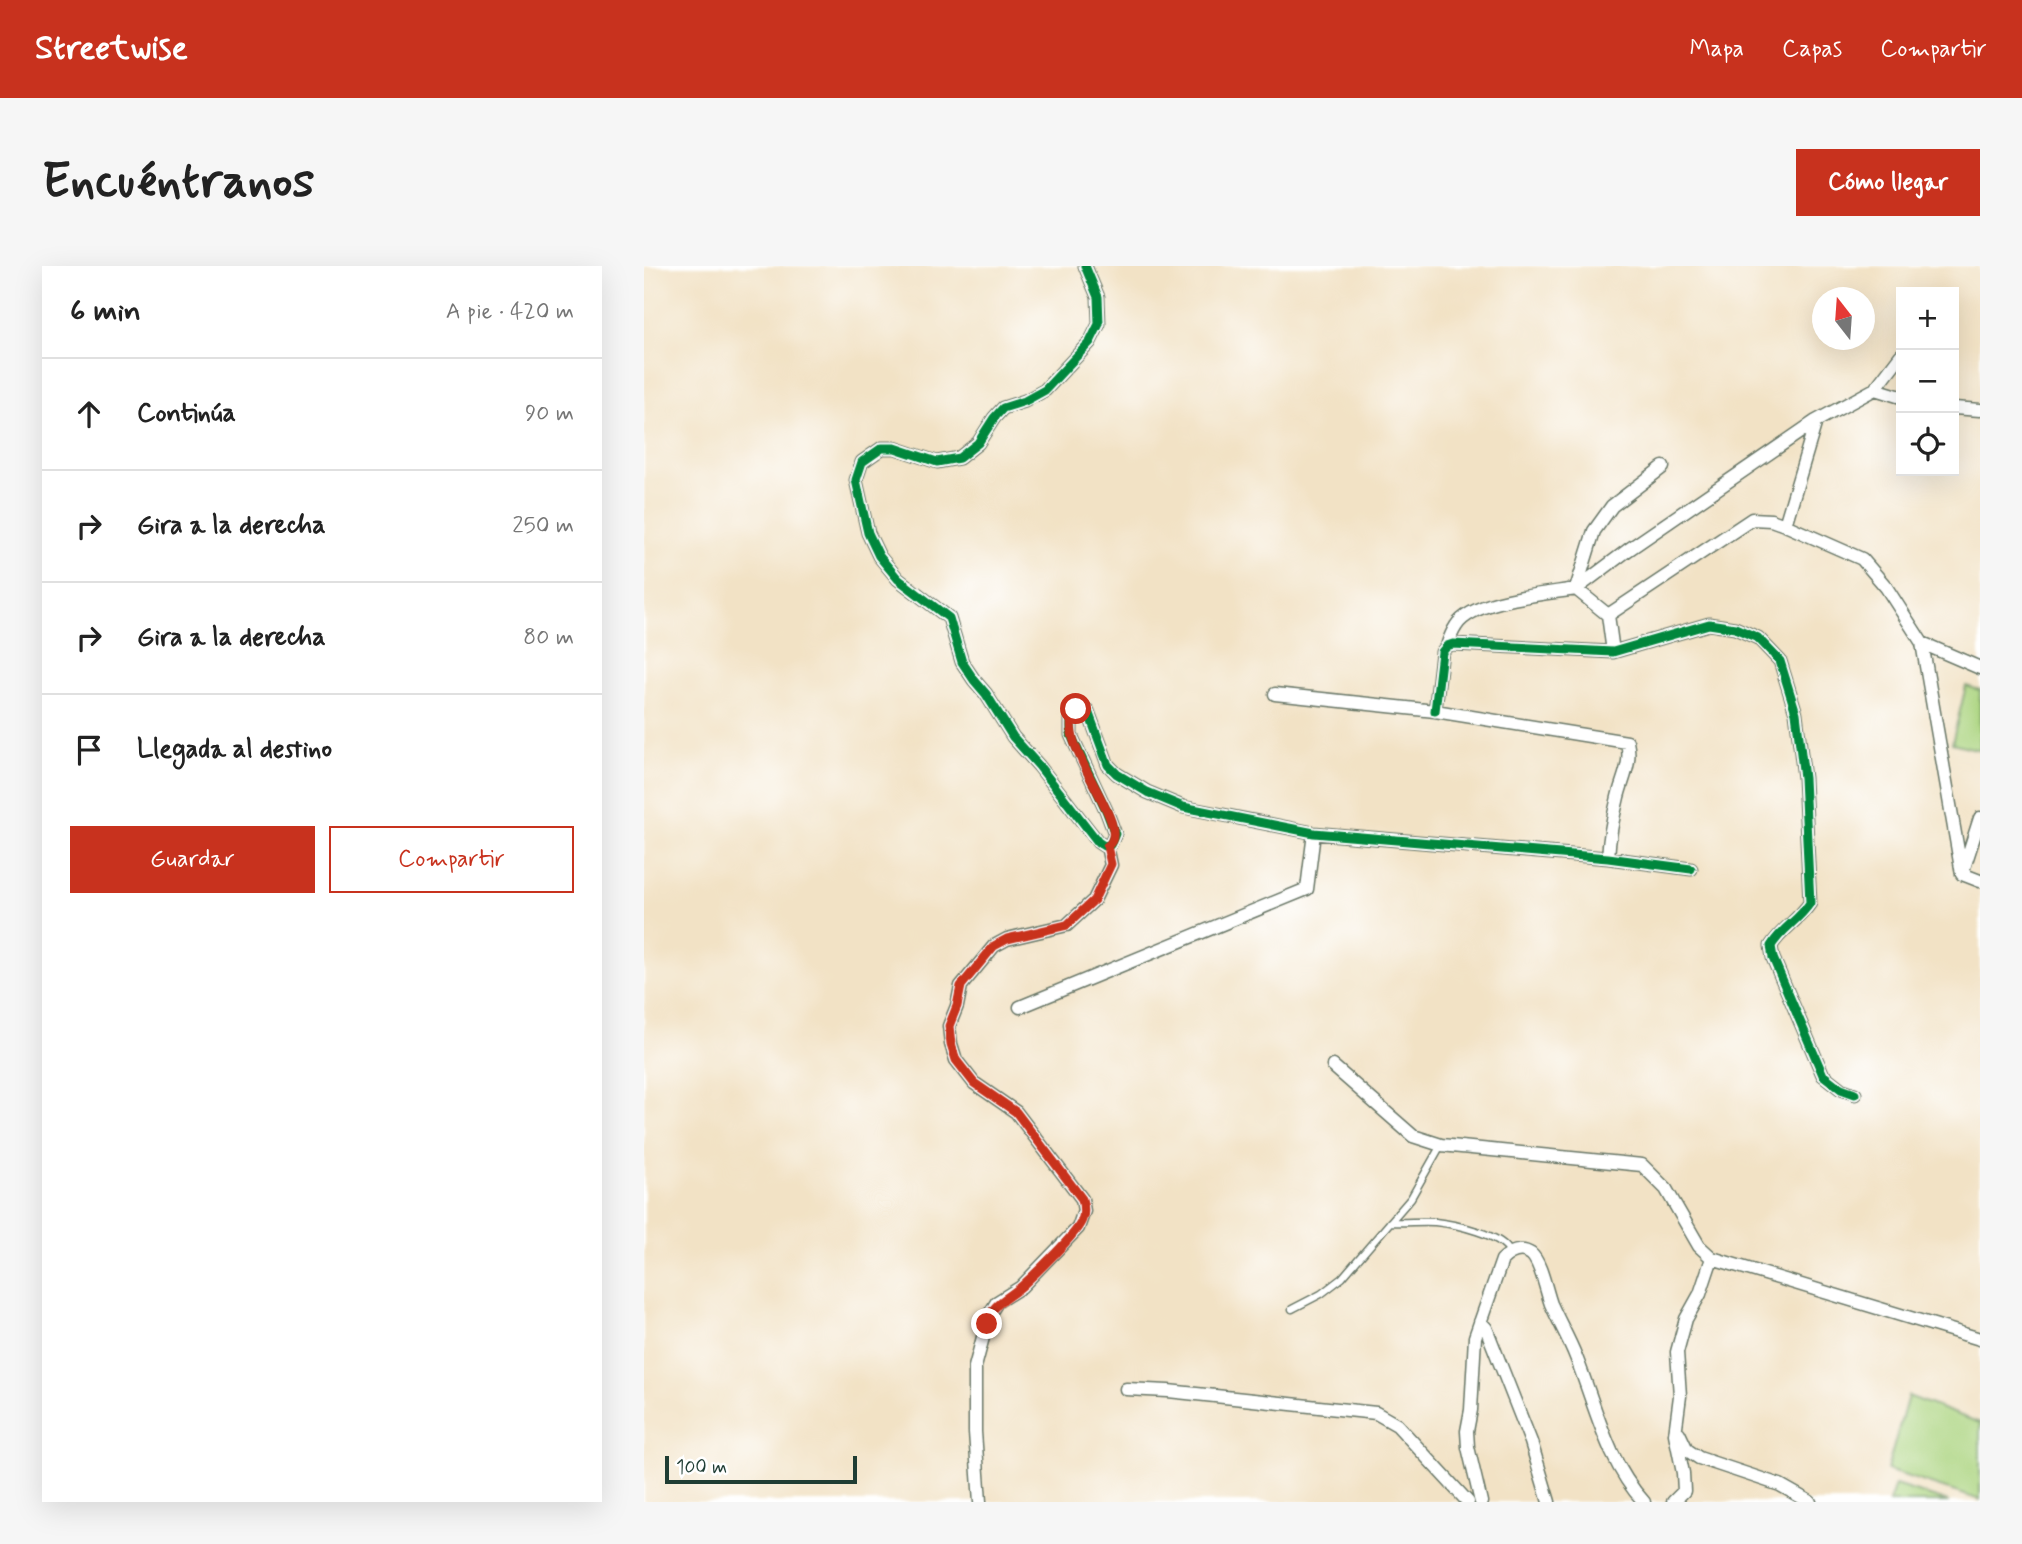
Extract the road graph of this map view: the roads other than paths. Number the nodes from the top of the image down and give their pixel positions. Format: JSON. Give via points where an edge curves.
{"nodes":[{"id":1,"x":1085,"y":266,"type":"edge"},
{"id":2,"x":1896,"y":362,"type":"edge"},
{"id":3,"x":1875,"y":389,"type":"junction"},
{"id":4,"x":1896,"y":395,"type":"edge"},
{"id":5,"x":1959,"y":408,"type":"edge"},
{"id":6,"x":1980,"y":410,"type":"edge"},
{"id":7,"x":1816,"y":421,"type":"junction"},
{"id":8,"x":1663,"y":467,"type":"dead end"},
{"id":9,"x":1785,"y":525,"type":"junction"},
{"id":10,"x":1576,"y":589,"type":"junction"},
{"id":11,"x":1608,"y":615,"type":"junction"},
{"id":12,"x":1922,"y":643,"type":"junction"},
{"id":13,"x":1447,"y":646,"type":"junction"},
{"id":14,"x":1613,"y":652,"type":"junction"},
{"id":15,"x":1980,"y":667,"type":"edge"},
{"id":16,"x":1275,"y":694,"type":"dead end"},
{"id":17,"x":1435,"y":711,"type":"junction"},
{"id":18,"x":1980,"y":818,"type":"edge"},
{"id":19,"x":1314,"y":833,"type":"junction"},
{"id":20,"x":1107,"y":846,"type":"junction"},
{"id":21,"x":1608,"y":858,"type":"junction"},
{"id":22,"x":1691,"y":869,"type":"dead end"},
{"id":23,"x":1962,"y":874,"type":"junction"},
{"id":24,"x":1980,"y":881,"type":"edge"},
{"id":25,"x":1020,"y":1007,"type":"dead end"},
{"id":26,"x":1333,"y":1066,"type":"dead end"},
{"id":27,"x":1855,"y":1094,"type":"dead end"},
{"id":28,"x":1441,"y":1145,"type":"junction"},
{"id":29,"x":1390,"y":1222,"type":"junction"},
{"id":30,"x":1510,"y":1253,"type":"junction"},
{"id":31,"x":1712,"y":1258,"type":"junction"},
{"id":32,"x":1292,"y":1309,"type":"dead end"},
{"id":33,"x":1480,"y":1322,"type":"junction"},
{"id":34,"x":1980,"y":1339,"type":"edge"},
{"id":35,"x":1126,"y":1389,"type":"dead end"},
{"id":36,"x":1676,"y":1426,"type":"junction"},
{"id":37,"x":980,"y":1502,"type":"edge"},
{"id":38,"x":1468,"y":1502,"type":"edge"},
{"id":39,"x":1481,"y":1502,"type":"edge"},
{"id":40,"x":1549,"y":1502,"type":"edge"},
{"id":41,"x":1644,"y":1502,"type":"edge"},
{"id":42,"x":1674,"y":1502,"type":"edge"},
{"id":43,"x":1810,"y":1502,"type":"edge"}],
"edges":[{"from":1,"to":20,"type":"street","via":[[1098,297],[1099,324],[1090,342],[1045,390],[1003,408],[978,443],[959,458],[937,462],[882,448],[862,462],[856,480],[868,533],[879,556],[898,579],[949,618],[962,662],[1013,737],[1098,842]]},
{"from":2,"to":3,"type":"street"},
{"from":3,"to":4,"type":"street"},
{"from":3,"to":7,"type":"street"},
{"from":5,"to":6,"type":"street"},
{"from":7,"to":9,"type":"street"},
{"from":7,"to":10,"type":"street"},
{"from":8,"to":10,"type":"street","via":[[1612,506],[1594,531]]},
{"from":9,"to":11,"type":"street","via":[[1752,519]]},
{"from":9,"to":12,"type":"street","via":[[1862,559]]},
{"from":10,"to":11,"type":"street"},
{"from":10,"to":13,"type":"street","via":[[1502,600],[1472,613],[1456,624]]},
{"from":11,"to":14,"type":"street"},
{"from":12,"to":15,"type":"street"},
{"from":12,"to":23,"type":"street"},
{"from":13,"to":14,"type":"street"},
{"from":13,"to":17,"type":"street","via":[[1442,652]]},
{"from":14,"to":27,"type":"street","via":[[1709,624],[1758,638],[1780,661],[1796,713],[1810,903],[1771,946],[1823,1075]]},
{"from":16,"to":17,"type":"street"},
{"from":17,"to":21,"type":"street","via":[[1627,742],[1628,770]]},
{"from":18,"to":23,"type":"street"},
{"from":19,"to":20,"type":"street","via":[[1183,807],[1147,792],[1108,765],[1088,710],[1079,707],[1071,718],[1071,735],[1114,830],[1115,838]]},
{"from":19,"to":21,"type":"street"},
{"from":19,"to":25,"type":"street","via":[[1307,889]]},
{"from":20,"to":37,"type":"street","via":[[1111,864],[1094,900],[1067,925],[994,946],[961,986],[949,1026],[956,1060],[974,1083],[1016,1112],[1082,1199],[1084,1211],[1078,1228],[989,1315],[975,1367]]},
{"from":21,"to":22,"type":"street"},
{"from":23,"to":24,"type":"street"},
{"from":26,"to":28,"type":"street","via":[[1413,1136]]},
{"from":28,"to":29,"type":"lane","via":[[1411,1198]]},
{"from":28,"to":31,"type":"street","via":[[1642,1165],[1666,1189],[1699,1246]]},
{"from":29,"to":30,"type":"lane","via":[[1454,1226],[1505,1243]]},
{"from":29,"to":32,"type":"lane","via":[[1332,1287]]},
{"from":30,"to":33,"type":"street","via":[[1502,1260]]},
{"from":30,"to":41,"type":"street","via":[[1526,1252],[1537,1262],[1619,1468]]},
{"from":31,"to":34,"type":"street"},
{"from":31,"to":36,"type":"street","via":[[1679,1342]]},
{"from":33,"to":39,"type":"street","via":[[1467,1431]]},
{"from":33,"to":40,"type":"street","via":[[1527,1429]]},
{"from":35,"to":38,"type":"street","via":[[1376,1413],[1397,1425]]},
{"from":36,"to":42,"type":"street","via":[[1684,1490]]},
{"from":36,"to":43,"type":"street","via":[[1687,1450],[1699,1458],[1780,1485]]}]}
